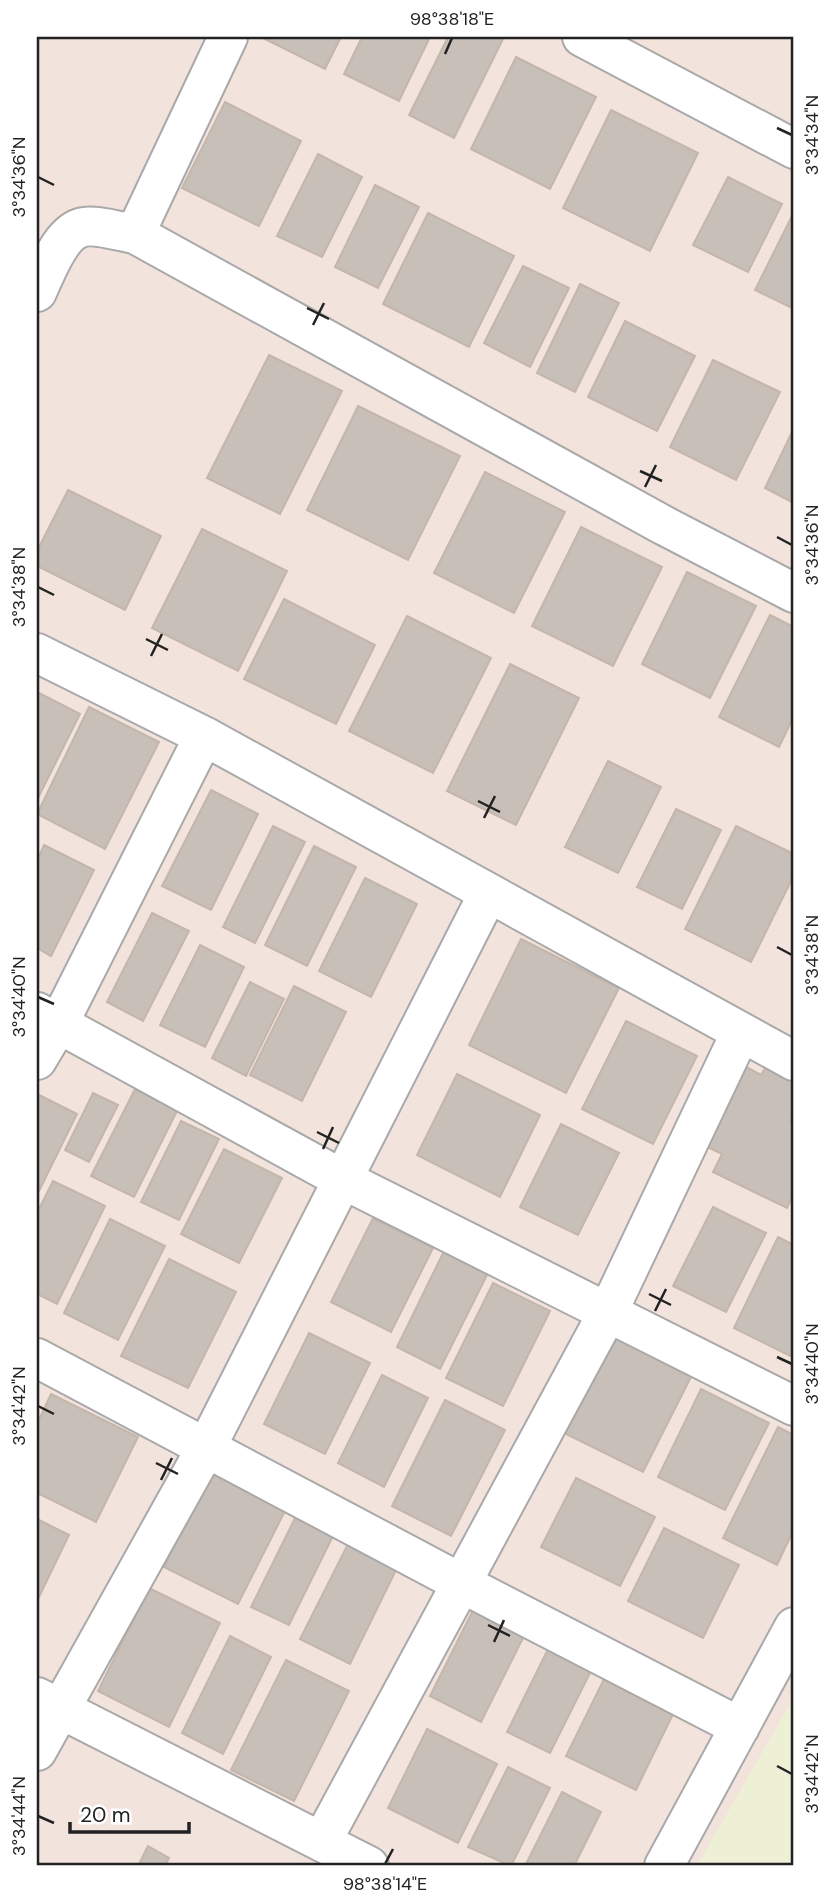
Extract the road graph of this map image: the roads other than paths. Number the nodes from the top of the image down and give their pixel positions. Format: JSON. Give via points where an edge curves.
{"nodes":[{"id":1,"x":228,"y":37,"type":"edge"},
{"id":2,"x":582,"y":37,"type":"edge"},
{"id":3,"x":794,"y":149,"type":"edge"},
{"id":4,"x":135,"y":234,"type":"junction"},
{"id":5,"x":37,"y":292,"type":"edge"},
{"id":6,"x":794,"y":593,"type":"edge"},
{"id":7,"x":37,"y":653,"type":"edge"},
{"id":8,"x":204,"y":736,"type":"junction"},
{"id":9,"x":488,"y":894,"type":"junction"},
{"id":10,"x":48,"y":1017,"type":"edge"},
{"id":11,"x":741,"y":1032,"type":"junction"},
{"id":12,"x":37,"y":1060,"type":"edge"},
{"id":13,"x":794,"y":1061,"type":"edge"},
{"id":14,"x":342,"y":1180,"type":"junction"},
{"id":15,"x":608,"y":1312,"type":"junction"},
{"id":16,"x":37,"y":1358,"type":"edge"},
{"id":17,"x":794,"y":1406,"type":"edge"},
{"id":18,"x":206,"y":1448,"type":"junction"},
{"id":19,"x":461,"y":1583,"type":"junction"},
{"id":20,"x":794,"y":1627,"type":"edge"},
{"id":21,"x":49,"y":1704,"type":"edge"},
{"id":22,"x":740,"y":1727,"type":"junction"},
{"id":23,"x":37,"y":1751,"type":"edge"},
{"id":24,"x":322,"y":1842,"type":"junction"},
{"id":25,"x":369,"y":1866,"type":"edge"},
{"id":26,"x":664,"y":1866,"type":"edge"}],
"edges":[{"from":1,"to":4,"type":"street"},
{"from":2,"to":3,"type":"street"},
{"from":4,"to":5,"type":"street","via":[[80,228],[62,242]]},
{"from":4,"to":6,"type":"street","via":[[663,526]]},
{"from":7,"to":8,"type":"street"},
{"from":8,"to":9,"type":"street"},
{"from":8,"to":10,"type":"street"},
{"from":9,"to":11,"type":"street"},
{"from":9,"to":14,"type":"street"},
{"from":10,"to":12,"type":"street"},
{"from":10,"to":14,"type":"street"},
{"from":11,"to":13,"type":"street"},
{"from":11,"to":15,"type":"street"},
{"from":14,"to":15,"type":"street"},
{"from":14,"to":18,"type":"street"},
{"from":15,"to":17,"type":"street"},
{"from":15,"to":19,"type":"street"},
{"from":16,"to":18,"type":"street"},
{"from":18,"to":19,"type":"street"},
{"from":18,"to":21,"type":"street"},
{"from":19,"to":22,"type":"street"},
{"from":19,"to":24,"type":"street"},
{"from":20,"to":22,"type":"street"},
{"from":21,"to":23,"type":"street"},
{"from":21,"to":24,"type":"street"},
{"from":22,"to":26,"type":"street"},
{"from":24,"to":25,"type":"street"}]}
